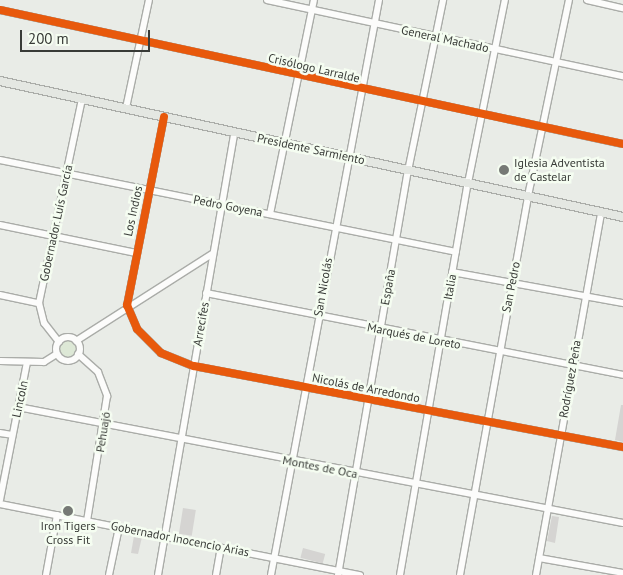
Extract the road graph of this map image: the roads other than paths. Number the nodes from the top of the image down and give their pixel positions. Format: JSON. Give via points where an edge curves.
{"nodes":[{"id":1,"x":149,"y":0,"type":"edge"},
{"id":2,"x":268,"y":0,"type":"edge"},
{"id":3,"x":314,"y":0,"type":"edge"},
{"id":4,"x":378,"y":0,"type":"edge"},
{"id":5,"x":444,"y":0,"type":"edge"},
{"id":6,"x":505,"y":0,"type":"edge"},
{"id":7,"x":569,"y":0,"type":"edge"},
{"id":8,"x":587,"y":0,"type":"edge"},
{"id":9,"x":623,"y":8,"type":"edge"},
{"id":10,"x":0,"y":10,"type":"edge"},
{"id":11,"x":312,"y":10,"type":"junction"},
{"id":12,"x":373,"y":24,"type":"junction"},
{"id":13,"x":436,"y":37,"type":"junction"},
{"id":14,"x":140,"y":40,"type":"junction"},
{"id":15,"x":495,"y":49,"type":"junction"},
{"id":16,"x":556,"y":61,"type":"junction"},
{"id":17,"x":298,"y":76,"type":"junction"},
{"id":18,"x":623,"y":76,"type":"edge"},
{"id":19,"x":0,"y":81,"type":"edge"},
{"id":20,"x":361,"y":90,"type":"junction"},
{"id":21,"x":82,"y":99,"type":"junction"},
{"id":22,"x":422,"y":102,"type":"junction"},
{"id":23,"x":126,"y":108,"type":"junction"},
{"id":24,"x":482,"y":114,"type":"junction"},
{"id":25,"x":164,"y":117,"type":"junction"},
{"id":26,"x":542,"y":128,"type":"junction"},
{"id":27,"x":234,"y":132,"type":"junction"},
{"id":28,"x":284,"y":143,"type":"junction"},
{"id":29,"x":623,"y":144,"type":"edge"},
{"id":30,"x":347,"y":157,"type":"junction"},
{"id":31,"x":0,"y":160,"type":"edge"},
{"id":32,"x":408,"y":170,"type":"junction"},
{"id":33,"x":66,"y":174,"type":"junction"},
{"id":34,"x":468,"y":183,"type":"junction"},
{"id":35,"x":149,"y":190,"type":"junction"},
{"id":36,"x":528,"y":196,"type":"junction"},
{"id":37,"x":220,"y":205,"type":"junction"},
{"id":38,"x":601,"y":212,"type":"junction"},
{"id":39,"x":270,"y":214,"type":"junction"},
{"id":40,"x":623,"y":217,"type":"edge"},
{"id":41,"x":0,"y":225,"type":"edge"},
{"id":42,"x":334,"y":227,"type":"junction"},
{"id":43,"x":54,"y":236,"type":"junction"},
{"id":44,"x":397,"y":240,"type":"junction"},
{"id":45,"x":456,"y":252,"type":"junction"},
{"id":46,"x":136,"y":253,"type":"junction"},
{"id":47,"x":212,"y":254,"type":"junction"},
{"id":48,"x":452,"y":272,"type":"junction"},
{"id":49,"x":512,"y":284,"type":"junction"},
{"id":50,"x":206,"y":293,"type":"junction"},
{"id":51,"x":0,"y":296,"type":"edge"},
{"id":52,"x":584,"y":296,"type":"junction"},
{"id":53,"x":623,"y":303,"type":"edge"},
{"id":54,"x":39,"y":304,"type":"junction"},
{"id":55,"x":128,"y":310,"type":"junction"},
{"id":56,"x":318,"y":317,"type":"junction"},
{"id":57,"x":381,"y":329,"type":"junction"},
{"id":58,"x":440,"y":340,"type":"junction"},
{"id":59,"x":76,"y":341,"type":"junction"},
{"id":60,"x":58,"y":342,"type":"junction"},
{"id":61,"x":499,"y":352,"type":"junction"},
{"id":62,"x":57,"y":354,"type":"junction"},
{"id":63,"x":78,"y":354,"type":"junction"},
{"id":64,"x":0,"y":361,"type":"edge"},
{"id":65,"x":27,"y":363,"type":"junction"},
{"id":66,"x":194,"y":366,"type":"junction"},
{"id":67,"x":572,"y":366,"type":"junction"},
{"id":68,"x":623,"y":374,"type":"edge"},
{"id":69,"x":306,"y":388,"type":"junction"},
{"id":70,"x":369,"y":400,"type":"junction"},
{"id":71,"x":18,"y":407,"type":"junction"},
{"id":72,"x":428,"y":411,"type":"junction"},
{"id":73,"x":105,"y":424,"type":"junction"},
{"id":74,"x":488,"y":424,"type":"junction"},
{"id":75,"x":0,"y":433,"type":"edge"},
{"id":76,"x":12,"y":436,"type":"junction"},
{"id":77,"x":560,"y":436,"type":"junction"},
{"id":78,"x":182,"y":439,"type":"junction"},
{"id":79,"x":623,"y":447,"type":"edge"},
{"id":80,"x":292,"y":462,"type":"junction"},
{"id":81,"x":355,"y":474,"type":"junction"},
{"id":82,"x":415,"y":484,"type":"junction"},
{"id":83,"x":474,"y":497,"type":"junction"},
{"id":84,"x":0,"y":500,"type":"edge"},
{"id":85,"x":0,"y":504,"type":"edge"},
{"id":86,"x":548,"y":509,"type":"junction"},
{"id":87,"x":57,"y":515,"type":"junction"},
{"id":88,"x":87,"y":521,"type":"junction"},
{"id":89,"x":623,"y":523,"type":"edge"},
{"id":90,"x":119,"y":527,"type":"junction"},
{"id":91,"x":166,"y":537,"type":"junction"},
{"id":92,"x":221,"y":548,"type":"junction"},
{"id":93,"x":274,"y":558,"type":"junction"},
{"id":94,"x":539,"y":558,"type":"junction"},
{"id":95,"x":338,"y":573,"type":"edge"},
{"id":96,"x":623,"y":573,"type":"edge"},
{"id":97,"x":46,"y":575,"type":"edge"},
{"id":98,"x":109,"y":575,"type":"edge"},
{"id":99,"x":158,"y":575,"type":"edge"},
{"id":100,"x":216,"y":575,"type":"edge"},
{"id":101,"x":272,"y":575,"type":"edge"},
{"id":102,"x":360,"y":575,"type":"edge"},
{"id":103,"x":400,"y":575,"type":"edge"},
{"id":104,"x":460,"y":575,"type":"edge"},
{"id":105,"x":536,"y":575,"type":"edge"}],
"edges":[{"from":1,"to":14,"type":"street"},
{"from":2,"to":11,"type":"street","name":"General Machado"},
{"from":3,"to":11,"type":"street"},
{"from":4,"to":12,"type":"street","name":"San Nicolás"},
{"from":5,"to":13,"type":"street","name":"España"},
{"from":6,"to":15,"type":"street","name":"Italia"},
{"from":7,"to":16,"type":"street","name":"San Pedro"},
{"from":8,"to":9,"type":"street"},
{"from":10,"to":14,"type":"street","name":"Crisólogo Larralde"},
{"from":11,"to":12,"type":"street","name":"General Machado"},
{"from":11,"to":17,"type":"street"},
{"from":12,"to":13,"type":"street","name":"General Machado"},
{"from":12,"to":20,"type":"street","name":"San Nicolás"},
{"from":13,"to":15,"type":"street","name":"General Machado"},
{"from":13,"to":22,"type":"street","name":"España"},
{"from":14,"to":17,"type":"street","name":"Crisólogo Larralde"},
{"from":14,"to":23,"type":"street"},
{"from":15,"to":16,"type":"street","name":"General Machado"},
{"from":15,"to":24,"type":"street","name":"Italia"},
{"from":16,"to":18,"type":"street","name":"General Machado"},
{"from":16,"to":26,"type":"street","name":"San Pedro"},
{"from":17,"to":20,"type":"street","name":"Crisólogo Larralde"},
{"from":17,"to":28,"type":"street"},
{"from":19,"to":21,"type":"main road","name":"Presidente Sarmiento"},
{"from":20,"to":22,"type":"street","name":"Crisólogo Larralde"},
{"from":20,"to":30,"type":"street","name":"San Nicolás"},
{"from":21,"to":23,"type":"main road","name":"Presidente Sarmiento"},
{"from":21,"to":33,"type":"street","name":"Gobernador Luís García"},
{"from":22,"to":24,"type":"street","name":"Crisólogo Larralde"},
{"from":22,"to":32,"type":"street","name":"España"},
{"from":23,"to":25,"type":"main road","name":"Presidente Sarmiento"},
{"from":24,"to":26,"type":"street","name":"Crisólogo Larralde"},
{"from":24,"to":34,"type":"street","name":"Italia"},
{"from":25,"to":27,"type":"main road","name":"Presidente Sarmiento"},
{"from":25,"to":35,"type":"street","name":"Los Indios"},
{"from":26,"to":29,"type":"street","name":"Crisólogo Larralde"},
{"from":26,"to":36,"type":"street","name":"San Pedro"},
{"from":27,"to":28,"type":"main road","name":"Presidente Sarmiento"},
{"from":27,"to":37,"type":"street","name":"Arrecifes"},
{"from":28,"to":30,"type":"main road","name":"Presidente Sarmiento"},
{"from":28,"to":39,"type":"street"},
{"from":30,"to":32,"type":"main road","name":"Presidente Sarmiento"},
{"from":30,"to":42,"type":"street","name":"San Nicolás"},
{"from":31,"to":33,"type":"street","name":"Pedro Goyena"},
{"from":32,"to":34,"type":"main road","name":"Presidente Sarmiento"},
{"from":32,"to":44,"type":"street","name":"España"},
{"from":33,"to":35,"type":"street","name":"Pedro Goyena"},
{"from":33,"to":43,"type":"street","name":"Gobernador Luís García"},
{"from":34,"to":36,"type":"main road","name":"Presidente Sarmiento"},
{"from":34,"to":45,"type":"street","name":"Italia"},
{"from":35,"to":37,"type":"street","name":"Pedro Goyena"},
{"from":35,"to":46,"type":"street","name":"Los Indios"},
{"from":36,"to":38,"type":"main road","name":"Presidente Sarmiento"},
{"from":36,"to":49,"type":"street","name":"San Pedro"},
{"from":37,"to":39,"type":"street","name":"Pedro Goyena"},
{"from":37,"to":47,"type":"street","name":"Arrecifes"},
{"from":38,"to":40,"type":"main road","name":"Presidente Sarmiento"},
{"from":38,"to":52,"type":"street","name":"Rodríguez Peña"},
{"from":39,"to":42,"type":"street","name":"Pedro Goyena"},
{"from":41,"to":43,"type":"street"},
{"from":42,"to":44,"type":"street","name":"Pedro Goyena"},
{"from":42,"to":56,"type":"street","name":"San Nicolás"},
{"from":43,"to":46,"type":"street"},
{"from":43,"to":54,"type":"street","name":"Gobernador Luís García"},
{"from":44,"to":45,"type":"street","name":"Pedro Goyena"},
{"from":44,"to":57,"type":"street","name":"España"},
{"from":45,"to":48,"type":"street","name":"Italia"},
{"from":46,"to":55,"type":"street","name":"Los Indios"},
{"from":47,"to":50,"type":"street","name":"Arrecifes"},
{"from":47,"to":55,"type":"street"},
{"from":48,"to":49,"type":"street"},
{"from":48,"to":58,"type":"street","name":"Italia"},
{"from":49,"to":52,"type":"street"},
{"from":49,"to":61,"type":"street","name":"San Pedro"},
{"from":50,"to":56,"type":"street","name":"Marqués de Loreto"},
{"from":50,"to":66,"type":"street","name":"Arrecifes"},
{"from":51,"to":54,"type":"street"},
{"from":52,"to":53,"type":"street"},
{"from":52,"to":67,"type":"street","name":"Rodríguez Peña"},
{"from":54,"to":60,"type":"street","via":[[44,323]]},
{"from":55,"to":59,"type":"street"},
{"from":55,"to":66,"type":"street","name":"Nicolás de Arredondo","via":[[153,347],[169,358]]},
{"from":56,"to":57,"type":"street","name":"Marqués de Loreto"},
{"from":56,"to":69,"type":"street","name":"San Nicolás"},
{"from":57,"to":58,"type":"street","name":"Marqués de Loreto"},
{"from":57,"to":70,"type":"street","name":"España"},
{"from":58,"to":61,"type":"street","name":"Marqués de Loreto"},
{"from":58,"to":72,"type":"street","name":"Italia"},
{"from":59,"to":60,"type":"street","via":[[69,338]]},
{"from":59,"to":63,"type":"street"},
{"from":60,"to":62,"type":"street"},
{"from":61,"to":67,"type":"street","name":"Marqués de Loreto"},
{"from":61,"to":74,"type":"street","name":"San Pedro"},
{"from":62,"to":63,"type":"street","via":[[70,361]]},
{"from":62,"to":65,"type":"street","via":[[44,362]]},
{"from":63,"to":73,"type":"street","name":"Pehuajó","via":[[95,367],[104,382]]},
{"from":64,"to":65,"type":"street"},
{"from":65,"to":71,"type":"street","name":"Lincoln"},
{"from":66,"to":69,"type":"street","name":"Nicolás de Arredondo"},
{"from":66,"to":78,"type":"street","name":"Arrecifes"},
{"from":67,"to":68,"type":"street","name":"Marqués de Loreto"},
{"from":67,"to":77,"type":"street","name":"Rodríguez Peña"},
{"from":69,"to":70,"type":"street","name":"Nicolás de Arredondo"},
{"from":69,"to":80,"type":"street","name":"San Nicolás"},
{"from":70,"to":72,"type":"street","name":"Nicolás de Arredondo"},
{"from":70,"to":81,"type":"street","name":"España"},
{"from":71,"to":73,"type":"street","name":"Montes de Oca"},
{"from":71,"to":76,"type":"street","name":"Lincoln"},
{"from":72,"to":74,"type":"street","name":"Nicolás de Arredondo"},
{"from":72,"to":82,"type":"street","name":"Italia"},
{"from":73,"to":78,"type":"street","name":"Montes de Oca"},
{"from":73,"to":88,"type":"street","name":"Pehuajó"},
{"from":74,"to":77,"type":"street","name":"Nicolás de Arredondo"},
{"from":74,"to":83,"type":"street","name":"San Pedro"},
{"from":75,"to":76,"type":"street"},
{"from":76,"to":84,"type":"street","name":"Lincoln"},
{"from":77,"to":79,"type":"street","name":"Nicolás de Arredondo"},
{"from":77,"to":86,"type":"street","name":"Rodríguez Peña"},
{"from":78,"to":80,"type":"street","name":"Montes de Oca"},
{"from":78,"to":91,"type":"street","name":"Arrecifes"},
{"from":80,"to":81,"type":"street","name":"Montes de Oca"},
{"from":80,"to":93,"type":"street","name":"San Nicolás"},
{"from":81,"to":82,"type":"street","name":"Montes de Oca"},
{"from":81,"to":95,"type":"street","name":"España"},
{"from":82,"to":83,"type":"street","name":"Montes de Oca"},
{"from":82,"to":103,"type":"street","name":"Italia"},
{"from":83,"to":86,"type":"street","name":"Montes de Oca"},
{"from":83,"to":104,"type":"street","name":"San Pedro"},
{"from":85,"to":87,"type":"street","name":"Gobernador Inocencio Arias"},
{"from":86,"to":89,"type":"street","name":"Montes de Oca"},
{"from":86,"to":94,"type":"street","name":"Rodríguez Peña"},
{"from":87,"to":88,"type":"street","name":"Gobernador Inocencio Arias"},
{"from":87,"to":97,"type":"street"},
{"from":88,"to":90,"type":"street","name":"Gobernador Inocencio Arias"},
{"from":90,"to":91,"type":"street","name":"Gobernador Inocencio Arias"},
{"from":90,"to":98,"type":"street"},
{"from":91,"to":92,"type":"street","name":"Gobernador Inocencio Arias"},
{"from":91,"to":99,"type":"street","name":"Arrecifes"},
{"from":92,"to":93,"type":"street","name":"Gobernador Inocencio Arias"},
{"from":92,"to":100,"type":"street"},
{"from":93,"to":95,"type":"street","name":"Gobernador Inocencio Arias"},
{"from":93,"to":101,"type":"street","name":"San Nicolás"},
{"from":94,"to":96,"type":"street"},
{"from":94,"to":105,"type":"street","name":"Rodríguez Peña"},
{"from":95,"to":102,"type":"street","name":"Gobernador Inocencio Arias"}]}
